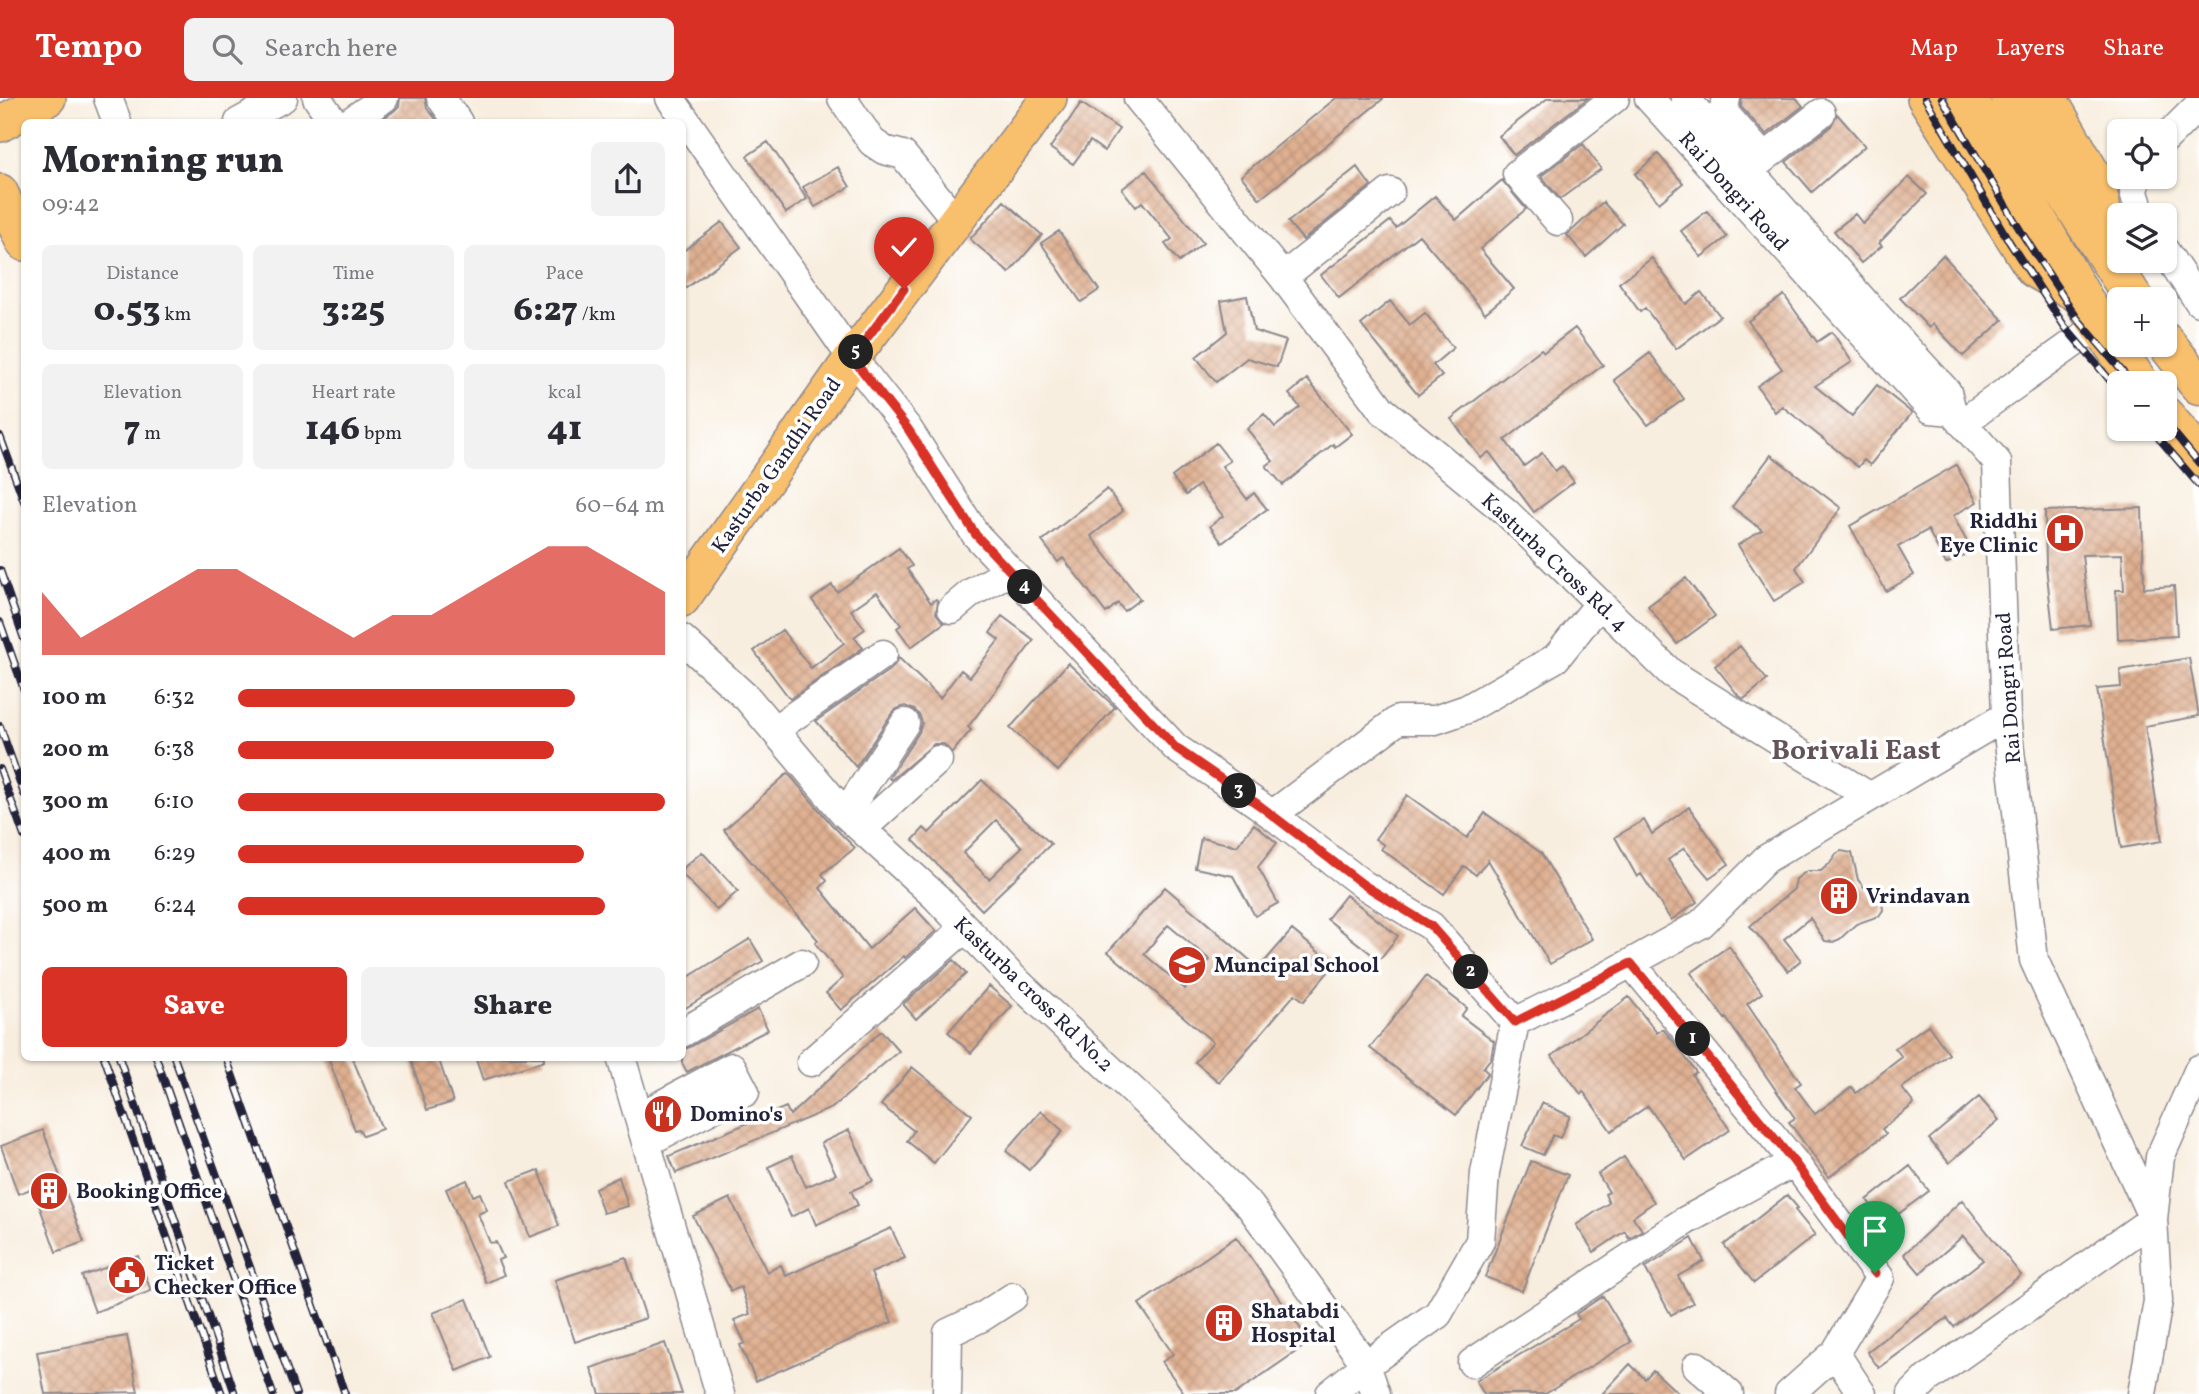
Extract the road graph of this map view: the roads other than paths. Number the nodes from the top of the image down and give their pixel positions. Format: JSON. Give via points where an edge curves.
{"nodes":[{"id":1,"x":12,"y":98,"type":"edge"},
{"id":2,"x":48,"y":98,"type":"edge"},
{"id":3,"x":108,"y":98,"type":"edge"},
{"id":4,"x":283,"y":98,"type":"edge"},
{"id":5,"x":317,"y":98,"type":"edge"},
{"id":6,"x":384,"y":98,"type":"edge"},
{"id":7,"x":441,"y":98,"type":"edge"},
{"id":8,"x":670,"y":98,"type":"edge"},
{"id":9,"x":842,"y":98,"type":"edge"},
{"id":10,"x":1049,"y":98,"type":"edge"},
{"id":11,"x":1615,"y":98,"type":"edge"},
{"id":12,"x":1649,"y":98,"type":"edge"},
{"id":13,"x":1685,"y":98,"type":"edge"},
{"id":14,"x":1726,"y":98,"type":"edge"},
{"id":15,"x":1925,"y":98,"type":"edge"},
{"id":16,"x":1967,"y":98,"type":"edge"},
{"id":17,"x":2010,"y":98,"type":"edge"},
{"id":18,"x":2049,"y":98,"type":"edge"},
{"id":19,"x":1145,"y":101,"type":"edge"},
{"id":20,"x":0,"y":105,"type":"edge"},
{"id":21,"x":2199,"y":105,"type":"edge"},
{"id":22,"x":1821,"y":113,"type":"dead end"},
{"id":23,"x":116,"y":119,"type":"edge"},
{"id":24,"x":244,"y":119,"type":"edge"},
{"id":25,"x":332,"y":119,"type":"edge"},
{"id":26,"x":354,"y":119,"type":"edge"},
{"id":27,"x":456,"y":119,"type":"edge"},
{"id":28,"x":685,"y":119,"type":"edge"},
{"id":29,"x":686,"y":121,"type":"edge"},
{"id":30,"x":0,"y":124,"type":"edge"},
{"id":31,"x":2177,"y":127,"type":"edge"},
{"id":32,"x":1747,"y":171,"type":"junction"},
{"id":33,"x":0,"y":192,"type":"edge"},
{"id":34,"x":1390,"y":192,"type":"dead end"},
{"id":35,"x":2128,"y":196,"type":"edge"},
{"id":36,"x":956,"y":220,"type":"junction"},
{"id":37,"x":1558,"y":221,"type":"dead end"},
{"id":38,"x":21,"y":237,"type":"edge"},
{"id":39,"x":2177,"y":269,"type":"edge"},
{"id":40,"x":1283,"y":277,"type":"junction"},
{"id":41,"x":2123,"y":284,"type":"edge"},
{"id":42,"x":2199,"y":302,"type":"edge"},
{"id":43,"x":2091,"y":311,"type":"junction"},
{"id":44,"x":2177,"y":357,"type":"edge"},
{"id":45,"x":852,"y":358,"type":"junction"},
{"id":46,"x":2131,"y":371,"type":"edge"},
{"id":47,"x":2199,"y":385,"type":"edge"},
{"id":48,"x":1957,"y":417,"type":"junction"},
{"id":49,"x":2177,"y":430,"type":"edge"},
{"id":50,"x":2199,"y":456,"type":"edge"},
{"id":51,"x":1010,"y":571,"type":"junction"},
{"id":52,"x":686,"y":593,"type":"edge"},
{"id":53,"x":1600,"y":603,"type":"junction"},
{"id":54,"x":952,"y":609,"type":"dead end"},
{"id":55,"x":686,"y":643,"type":"edge"},
{"id":56,"x":883,"y":654,"type":"dead end"},
{"id":57,"x":2006,"y":716,"type":"junction"},
{"id":58,"x":905,"y":723,"type":"dead end"},
{"id":59,"x":774,"y":730,"type":"junction"},
{"id":60,"x":938,"y":760,"type":"dead end"},
{"id":61,"x":1870,"y":797,"type":"junction"},
{"id":62,"x":1272,"y":815,"type":"junction"},
{"id":63,"x":854,"y":822,"type":"junction"},
{"id":64,"x":965,"y":928,"type":"junction"},
{"id":65,"x":1631,"y":963,"type":"junction"},
{"id":66,"x":802,"y":964,"type":"dead end"},
{"id":67,"x":1515,"y":1022,"type":"junction"},
{"id":68,"x":686,"y":1031,"type":"edge"},
{"id":69,"x":629,"y":1061,"type":"edge"},
{"id":70,"x":811,"y":1062,"type":"dead end"},
{"id":71,"x":2199,"y":1069,"type":"edge"},
{"id":72,"x":1794,"y":1162,"type":"junction"},
{"id":73,"x":2153,"y":1219,"type":"junction"},
{"id":74,"x":1013,"y":1297,"type":"dead end"},
{"id":75,"x":1835,"y":1353,"type":"junction"},
{"id":76,"x":1472,"y":1363,"type":"dead end"},
{"id":77,"x":1366,"y":1365,"type":"junction"},
{"id":78,"x":1697,"y":1366,"type":"dead end"},
{"id":79,"x":720,"y":1394,"type":"edge"},
{"id":80,"x":947,"y":1394,"type":"edge"},
{"id":81,"x":1330,"y":1394,"type":"edge"},
{"id":82,"x":1376,"y":1394,"type":"edge"},
{"id":83,"x":1729,"y":1394,"type":"edge"},
{"id":84,"x":1789,"y":1394,"type":"edge"},
{"id":85,"x":1862,"y":1394,"type":"edge"},
{"id":86,"x":1912,"y":1394,"type":"edge"},
{"id":87,"x":2142,"y":1394,"type":"edge"}],
"edges":[{"from":1,"to":20,"type":"main road"},
{"from":2,"to":30,"type":"main road"},
{"from":3,"to":23,"type":"street"},
{"from":4,"to":24,"type":"street"},
{"from":5,"to":25,"type":"street"},
{"from":6,"to":26,"type":"street"},
{"from":7,"to":27,"type":"street"},
{"from":8,"to":28,"type":"street"},
{"from":9,"to":36,"type":"street","via":[[872,142],[903,155]]},
{"from":10,"to":36,"type":"main road","name":"Kasturba Gandhi Road"},
{"from":11,"to":37,"type":"street","via":[[1517,174]]},
{"from":12,"to":32,"type":"street","name":"Rai Dongri Road"},
{"from":13,"to":32,"type":"street"},
{"from":14,"to":32,"type":"street","via":[[1724,109]]},
{"from":15,"to":43,"type":"main road","via":[[2034,270]]},
{"from":16,"to":43,"type":"highway"},
{"from":17,"to":41,"type":"highway"},
{"from":18,"to":35,"type":"main road","via":[[2092,173]]},
{"from":19,"to":40,"type":"street","name":"Kasturba Cross Rd. 4"},
{"from":21,"to":31,"type":"street"},
{"from":22,"to":32,"type":"street"},
{"from":29,"to":45,"type":"street"},
{"from":32,"to":48,"type":"street","name":"Rai Dongri Road","via":[[1947,392]]},
{"from":33,"to":38,"type":"main road"},
{"from":34,"to":40,"type":"street"},
{"from":35,"to":41,"type":"main road"},
{"from":36,"to":45,"type":"main road","name":"Kasturba Gandhi Road"},
{"from":39,"to":42,"type":"street"},
{"from":40,"to":53,"type":"street","name":"Kasturba Cross Rd. 4","via":[[1382,410],[1506,512]]},
{"from":43,"to":46,"type":"highway"},
{"from":43,"to":48,"type":"street"},
{"from":44,"to":47,"type":"highway"},
{"from":45,"to":51,"type":"street","via":[[908,429],[976,535]]},
{"from":45,"to":52,"type":"main road","name":"Kasturba Gandhi Road"},
{"from":48,"to":57,"type":"street","name":"Rai Dongri Road","via":[[1997,462]]},
{"from":49,"to":50,"type":"highway"},
{"from":51,"to":54,"type":"street"},
{"from":51,"to":62,"type":"street","via":[[1176,748]]},
{"from":53,"to":61,"type":"street","name":"Kasturba Cross Rd. 4","via":[[1671,673]]},
{"from":53,"to":62,"type":"street","via":[[1556,658],[1467,709],[1435,720],[1398,720]]},
{"from":55,"to":59,"type":"street","name":"Kasturba cross Rd No.2","via":[[748,699]]},
{"from":56,"to":59,"type":"street"},
{"from":57,"to":61,"type":"street"},
{"from":57,"to":73,"type":"street","name":"Rai Dongri Road","via":[[2034,960]]},
{"from":58,"to":63,"type":"street"},
{"from":59,"to":63,"type":"street","name":"Kasturba cross Rd No.2"},
{"from":60,"to":63,"type":"street"},
{"from":61,"to":65,"type":"street","via":[[1766,859],[1701,924]]},
{"from":62,"to":67,"type":"street","via":[[1364,885],[1431,926]]},
{"from":63,"to":64,"type":"street","name":"Kasturba cross Rd No.2"},
{"from":64,"to":70,"type":"street"},
{"from":64,"to":77,"type":"street","name":"Kasturba cross Rd No.2","via":[[1250,1206]]},
{"from":65,"to":67,"type":"street"},
{"from":65,"to":72,"type":"street"},
{"from":66,"to":68,"type":"street"},
{"from":67,"to":77,"type":"street","via":[[1485,1172],[1480,1241],[1438,1314]]},
{"from":69,"to":79,"type":"street","via":[[643,1129]]},
{"from":71,"to":73,"type":"street","via":[[2160,1157]]},
{"from":72,"to":75,"type":"street","via":[[1880,1278]]},
{"from":72,"to":76,"type":"street","via":[[1685,1221]]},
{"from":73,"to":86,"type":"street"},
{"from":73,"to":87,"type":"street","name":"Rai Dongri Road","via":[[2158,1301]]},
{"from":74,"to":80,"type":"street","via":[[948,1333]]},
{"from":75,"to":84,"type":"street"},
{"from":75,"to":85,"type":"street"},
{"from":77,"to":81,"type":"street"},
{"from":77,"to":82,"type":"street","name":"Kasturba cross Rd No.2"},
{"from":78,"to":83,"type":"street"}]}
